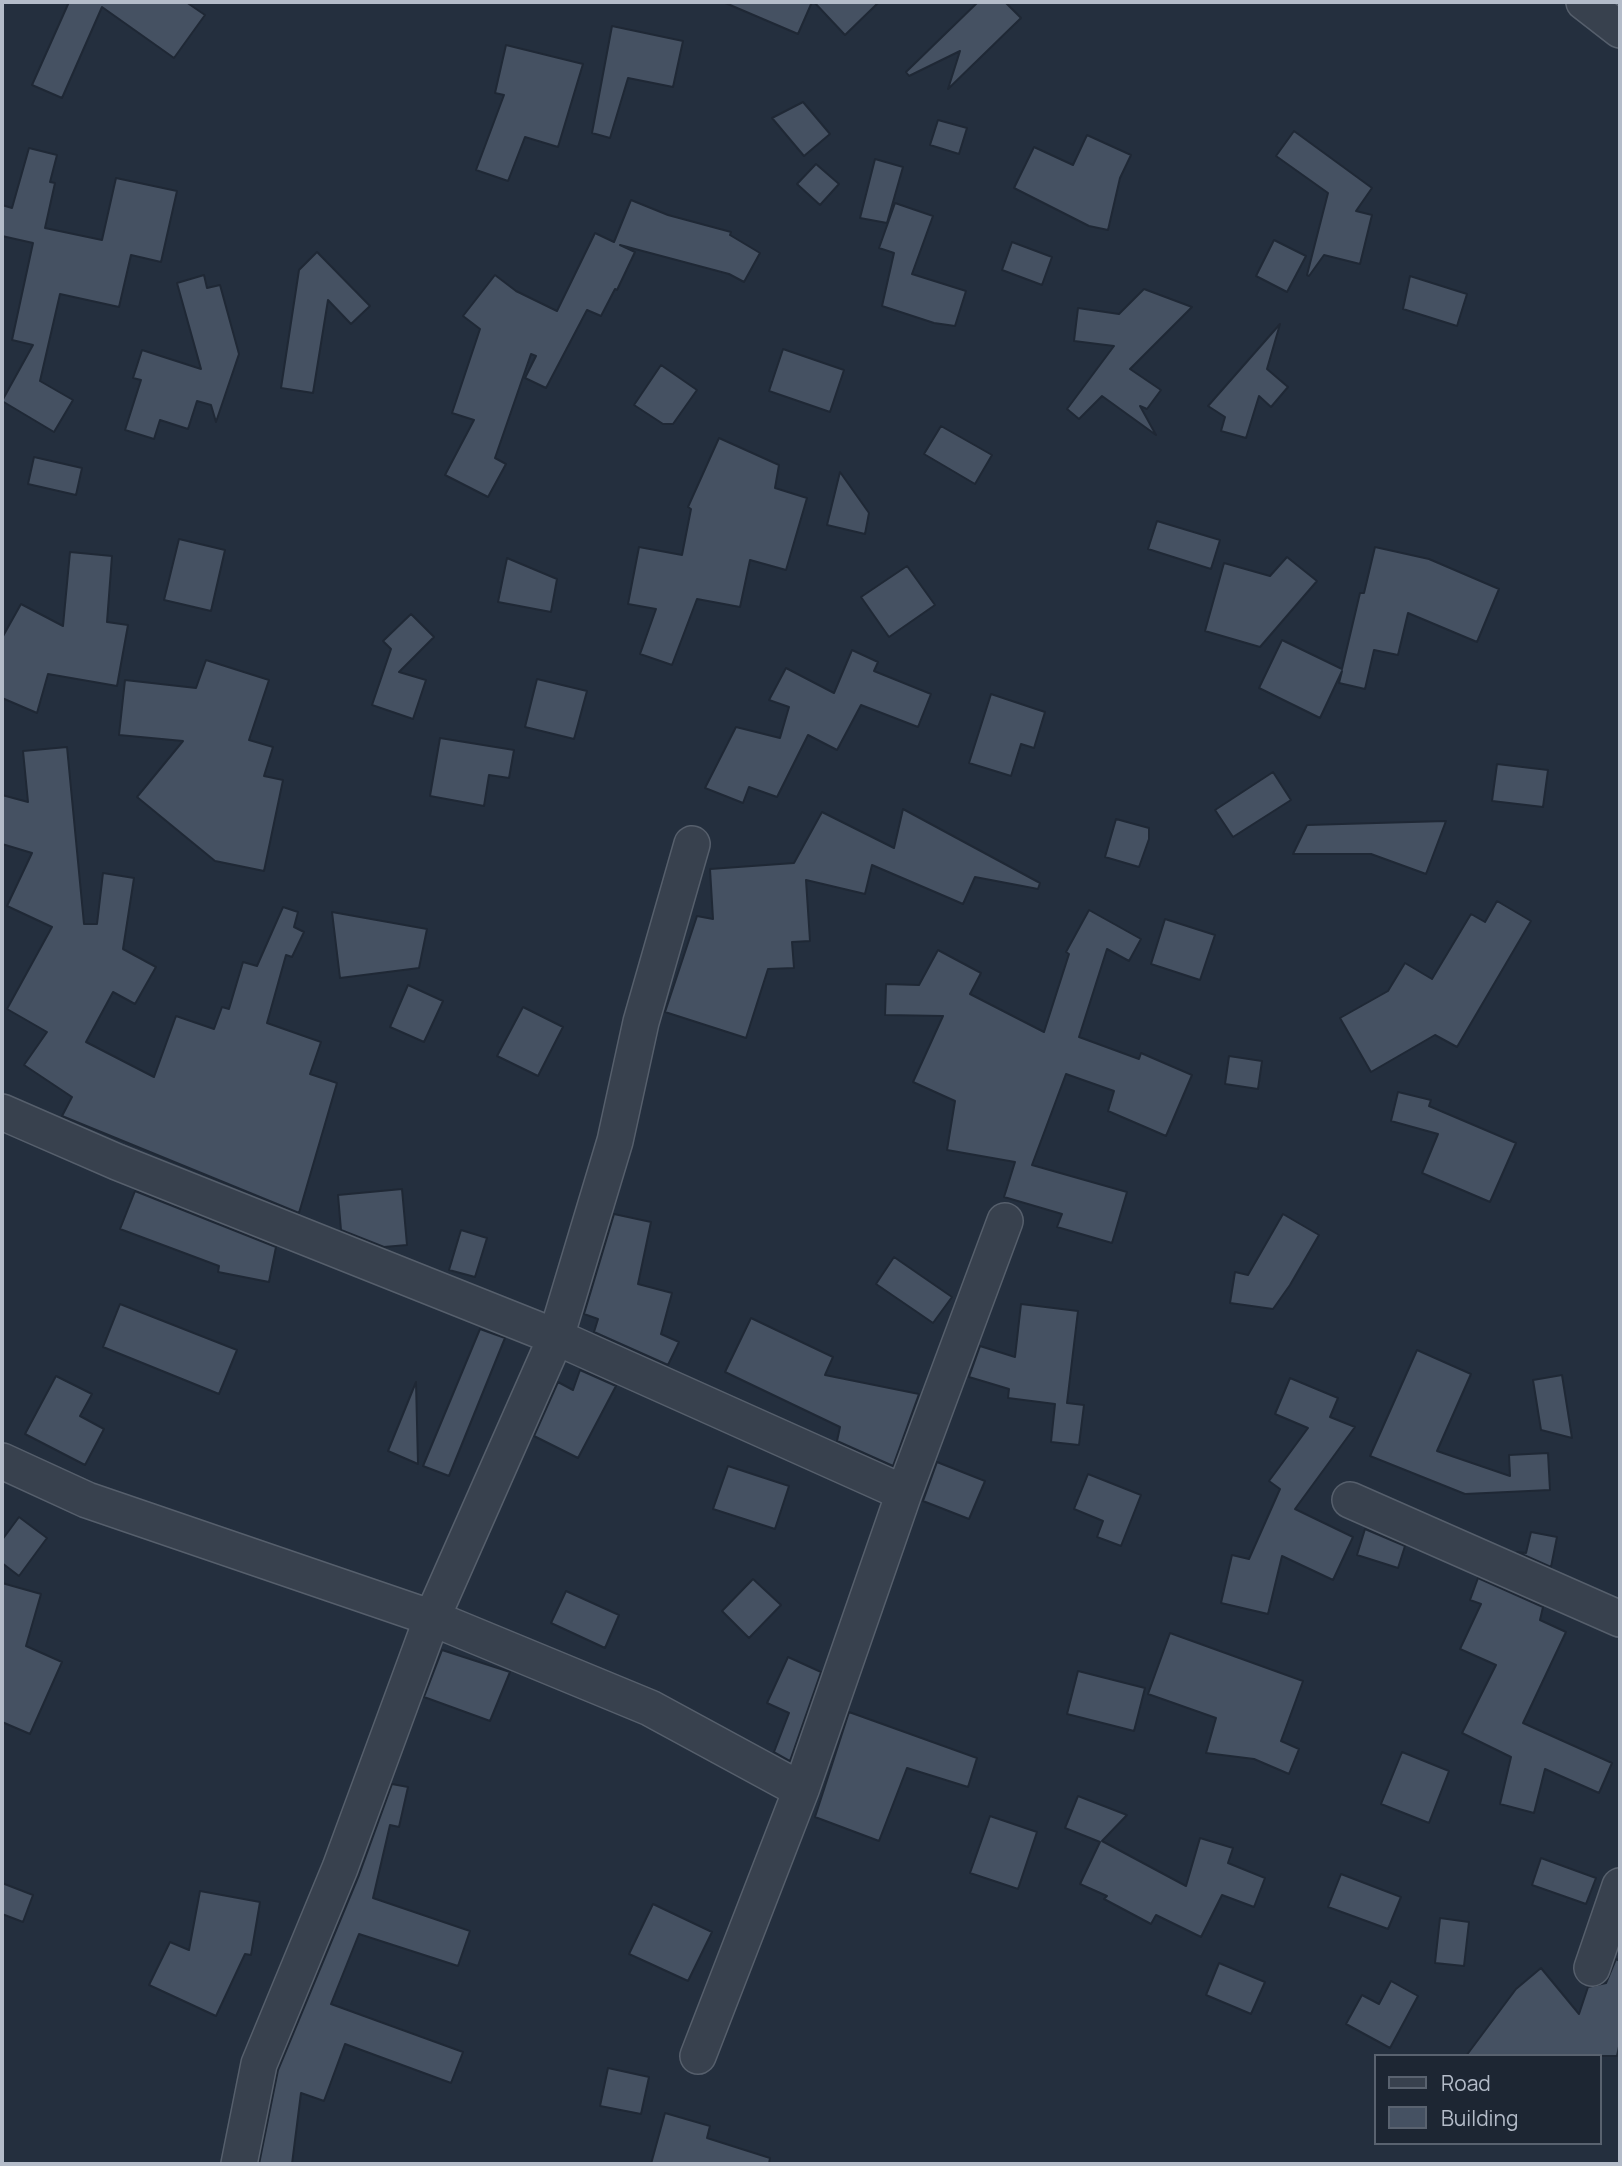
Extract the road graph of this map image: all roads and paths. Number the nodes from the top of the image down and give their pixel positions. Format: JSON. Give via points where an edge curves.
{"nodes":[{"id":1,"x":1584,"y":2,"type":"edge"},
{"id":2,"x":1620,"y":30,"type":"edge"},
{"id":3,"x":692,"y":844,"type":"dead end"},
{"id":4,"x":2,"y":1112,"type":"edge"},
{"id":5,"x":1005,"y":1220,"type":"dead end"},
{"id":6,"x":556,"y":1337,"type":"junction"},
{"id":7,"x":2,"y":1461,"type":"edge"},
{"id":8,"x":904,"y":1493,"type":"junction"},
{"id":9,"x":1350,"y":1500,"type":"dead end"},
{"id":10,"x":432,"y":1618,"type":"junction"},
{"id":11,"x":1620,"y":1619,"type":"edge"},
{"id":12,"x":801,"y":1790,"type":"junction"},
{"id":13,"x":1620,"y":1886,"type":"edge"},
{"id":14,"x":1592,"y":1968,"type":"dead end"},
{"id":15,"x":698,"y":2056,"type":"dead end"},
{"id":16,"x":239,"y":2164,"type":"edge"}],
"edges":[{"from":1,"to":2,"type":"street"},
{"from":3,"to":6,"type":"street","via":[[641,1022],[615,1141]]},
{"from":4,"to":6,"type":"street"},
{"from":5,"to":8,"type":"street"},
{"from":6,"to":8,"type":"street"},
{"from":6,"to":10,"type":"street"},
{"from":7,"to":10,"type":"street","via":[[88,1500]]},
{"from":8,"to":12,"type":"street"},
{"from":9,"to":11,"type":"street"},
{"from":10,"to":12,"type":"street","via":[[650,1708]]},
{"from":10,"to":16,"type":"street","via":[[340,1868],[259,2064]]},
{"from":12,"to":15,"type":"street"},
{"from":13,"to":14,"type":"street"}]}
